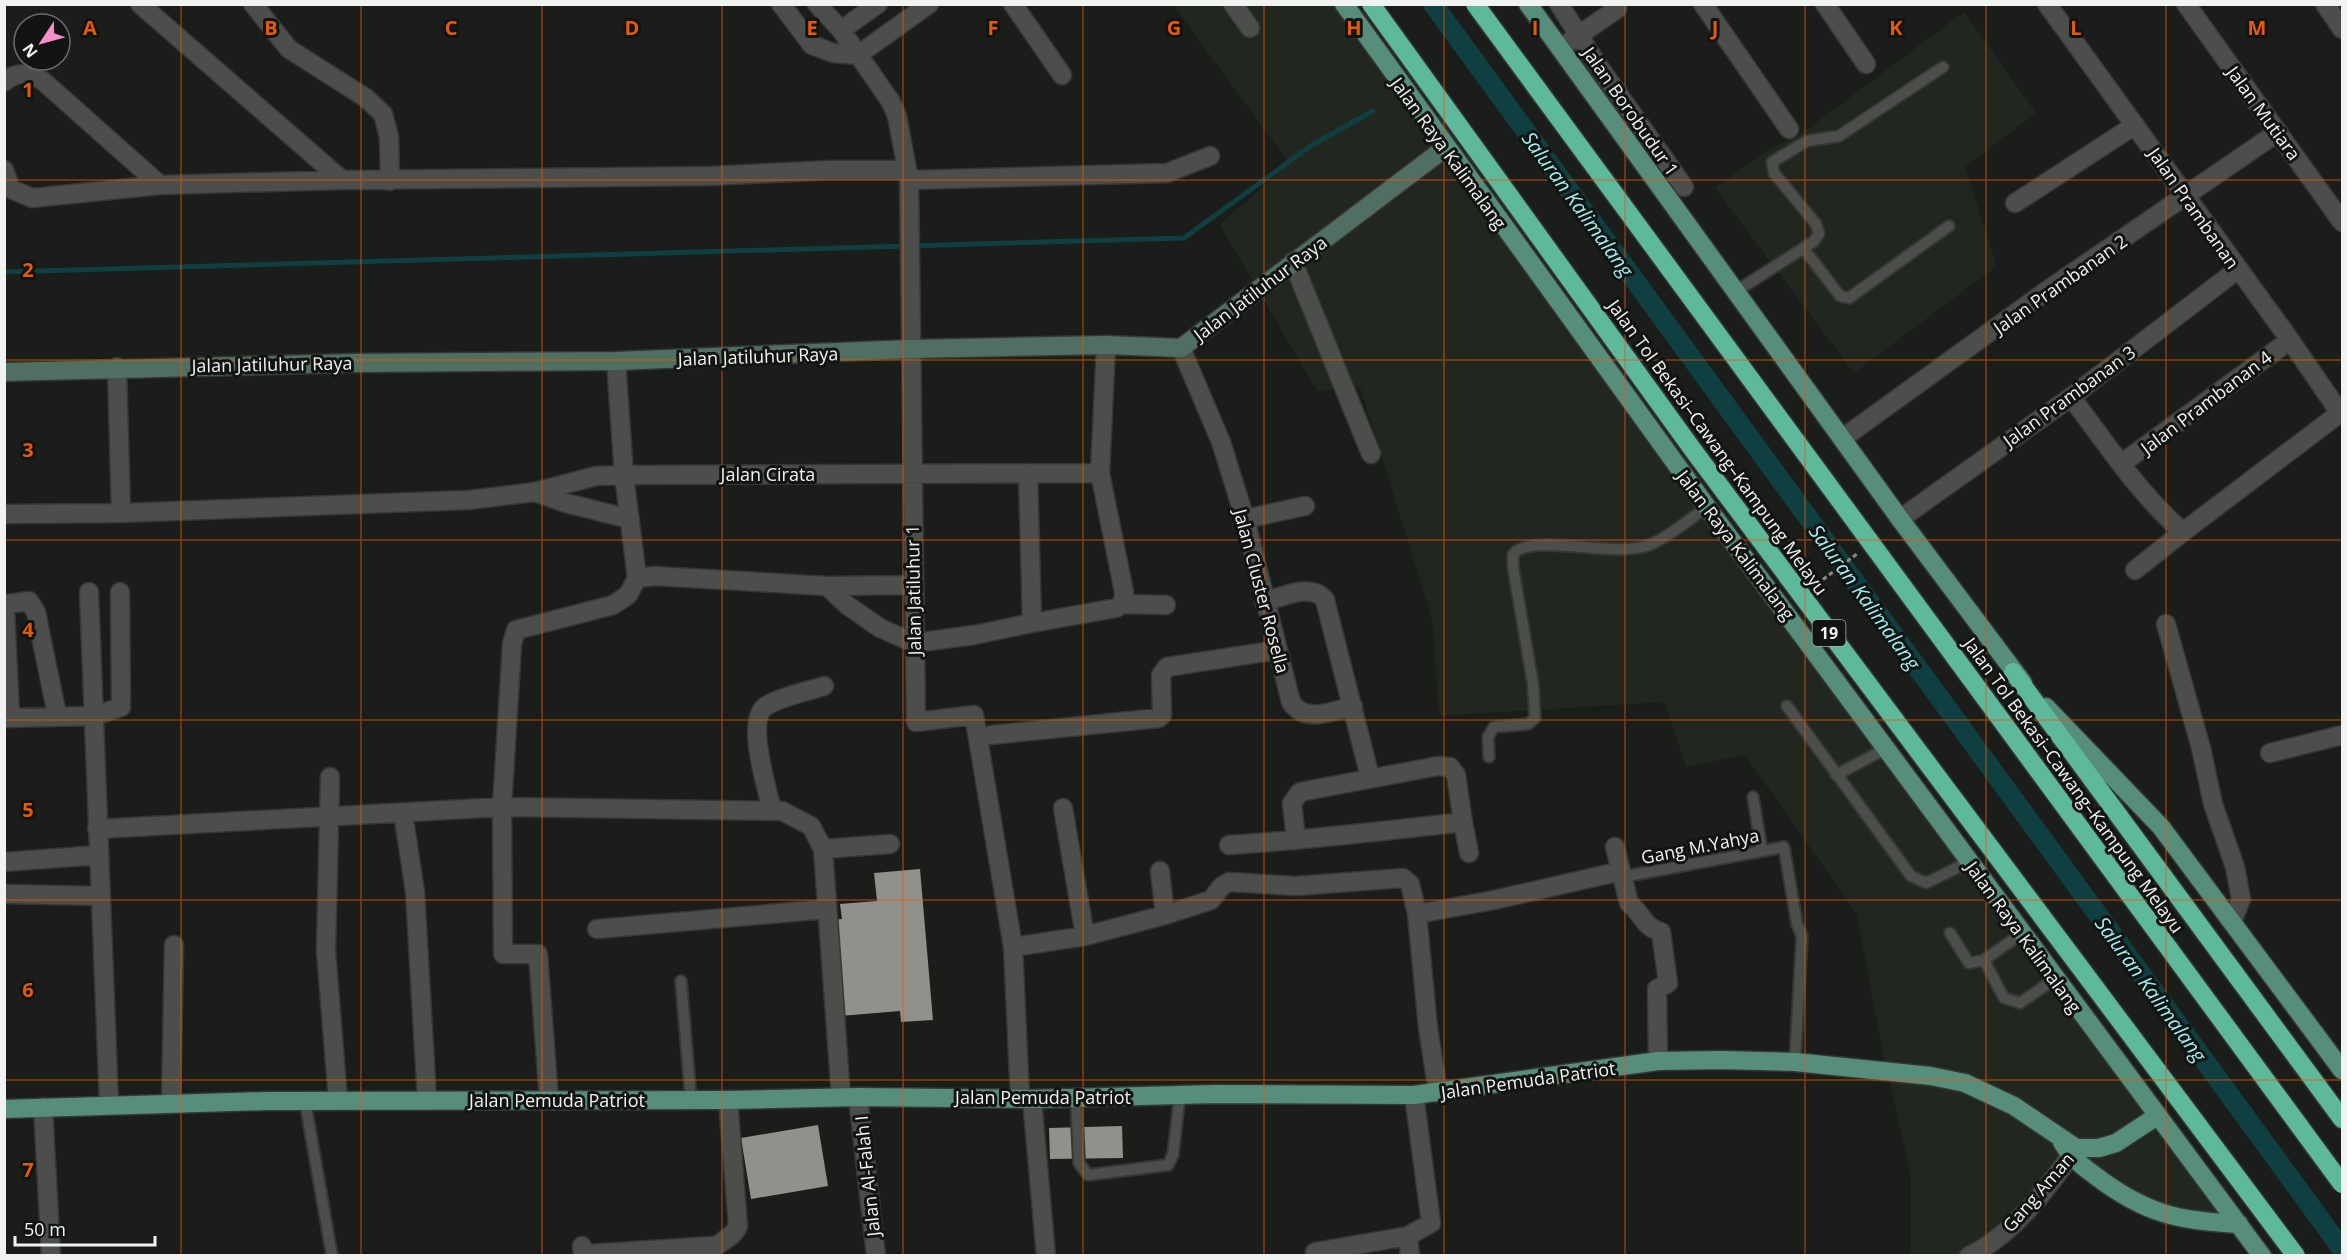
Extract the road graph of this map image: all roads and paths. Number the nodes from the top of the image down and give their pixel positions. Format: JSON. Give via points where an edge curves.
{"nodes":[{"id":1,"x":140,"y":4,"type":"edge"},
{"id":2,"x":253,"y":4,"type":"edge"},
{"id":3,"x":817,"y":4,"type":"edge"},
{"id":4,"x":878,"y":4,"type":"edge"},
{"id":5,"x":929,"y":4,"type":"edge"},
{"id":6,"x":1013,"y":4,"type":"edge"},
{"id":7,"x":1233,"y":4,"type":"edge"},
{"id":8,"x":1344,"y":4,"type":"edge"},
{"id":9,"x":1371,"y":4,"type":"edge"},
{"id":10,"x":1475,"y":4,"type":"edge"},
{"id":11,"x":1528,"y":4,"type":"edge"},
{"id":12,"x":1559,"y":4,"type":"edge"},
{"id":13,"x":1703,"y":4,"type":"edge"},
{"id":14,"x":1825,"y":4,"type":"edge"},
{"id":15,"x":2047,"y":4,"type":"edge"},
{"id":16,"x":2186,"y":4,"type":"edge"},
{"id":17,"x":2325,"y":4,"type":"edge"},
{"id":18,"x":1617,"y":9,"type":"dead end"},
{"id":19,"x":785,"y":10,"type":"edge"},
{"id":20,"x":1250,"y":28,"type":"dead end"},
{"id":21,"x":2343,"y":29,"type":"edge"},
{"id":22,"x":841,"y":30,"type":"junction"},
{"id":23,"x":1578,"y":34,"type":"junction"},
{"id":24,"x":1560,"y":48,"type":"junction"},
{"id":25,"x":858,"y":55,"type":"junction"},
{"id":26,"x":1866,"y":64,"type":"dead end"},
{"id":27,"x":1943,"y":67,"type":"dead end"},
{"id":28,"x":1062,"y":75,"type":"dead end"},
{"id":29,"x":4,"y":82,"type":"edge"},
{"id":30,"x":2136,"y":125,"type":"junction"},
{"id":31,"x":1789,"y":129,"type":"dead end"},
{"id":32,"x":2278,"y":132,"type":"junction"},
{"id":33,"x":1445,"y":148,"type":"junction"},
{"id":34,"x":1210,"y":156,"type":"dead end"},
{"id":35,"x":4,"y":170,"type":"edge"},
{"id":36,"x":908,"y":175,"type":"junction"},
{"id":37,"x":342,"y":180,"type":"junction"},
{"id":38,"x":390,"y":181,"type":"junction"},
{"id":39,"x":160,"y":185,"type":"junction"},
{"id":40,"x":1684,"y":187,"type":"dead end"},
{"id":41,"x":2187,"y":198,"type":"junction"},
{"id":42,"x":2015,"y":203,"type":"dead end"},
{"id":43,"x":2343,"y":222,"type":"edge"},
{"id":44,"x":1949,"y":226,"type":"dead end"},
{"id":45,"x":1804,"y":249,"type":"junction"},
{"id":46,"x":1293,"y":262,"type":"junction"},
{"id":47,"x":2237,"y":270,"type":"junction"},
{"id":48,"x":1742,"y":286,"type":"junction"},
{"id":49,"x":2290,"y":339,"type":"junction"},
{"id":50,"x":1106,"y":345,"type":"junction"},
{"id":51,"x":1180,"y":348,"type":"junction"},
{"id":52,"x":912,"y":349,"type":"junction"},
{"id":53,"x":616,"y":361,"type":"junction"},
{"id":54,"x":117,"y":368,"type":"junction"},
{"id":55,"x":4,"y":372,"type":"edge"},
{"id":56,"x":2072,"y":397,"type":"junction"},
{"id":57,"x":1843,"y":438,"type":"junction"},
{"id":58,"x":1371,"y":454,"type":"dead end"},
{"id":59,"x":2121,"y":464,"type":"junction"},
{"id":60,"x":912,"y":473,"type":"junction"},
{"id":61,"x":1028,"y":473,"type":"junction"},
{"id":62,"x":1100,"y":473,"type":"junction"},
{"id":63,"x":624,"y":475,"type":"junction"},
{"id":64,"x":535,"y":492,"type":"junction"},
{"id":65,"x":1305,"y":506,"type":"dead end"},
{"id":66,"x":1707,"y":507,"type":"junction"},
{"id":67,"x":121,"y":513,"type":"junction"},
{"id":68,"x":4,"y":514,"type":"edge"},
{"id":69,"x":630,"y":519,"type":"junction"},
{"id":70,"x":1245,"y":519,"type":"junction"},
{"id":71,"x":1900,"y":519,"type":"junction"},
{"id":72,"x":2183,"y":532,"type":"junction"},
{"id":73,"x":1859,"y":553,"type":"dead end"},
{"id":74,"x":2135,"y":570,"type":"dead end"},
{"id":75,"x":637,"y":578,"type":"junction"},
{"id":76,"x":912,"y":585,"type":"junction"},
{"id":77,"x":827,"y":586,"type":"junction"},
{"id":78,"x":1812,"y":588,"type":"dead end"},
{"id":79,"x":89,"y":592,"type":"dead end"},
{"id":80,"x":120,"y":592,"type":"dead end"},
{"id":81,"x":1264,"y":602,"type":"junction"},
{"id":82,"x":1123,"y":603,"type":"junction"},
{"id":83,"x":1166,"y":605,"type":"dead end"},
{"id":84,"x":1032,"y":623,"type":"junction"},
{"id":85,"x":2166,"y":624,"type":"dead end"},
{"id":86,"x":914,"y":643,"type":"junction"},
{"id":87,"x":1277,"y":650,"type":"junction"},
{"id":88,"x":2013,"y":672,"type":"junction"},
{"id":89,"x":824,"y":686,"type":"dead end"},
{"id":90,"x":1353,"y":706,"type":"junction"},
{"id":91,"x":1787,"y":706,"type":"dead end"},
{"id":92,"x":57,"y":715,"type":"junction"},
{"id":93,"x":94,"y":716,"type":"junction"},
{"id":94,"x":7,"y":718,"type":"edge"},
{"id":95,"x":991,"y":735,"type":"dead end"},
{"id":96,"x":2343,"y":735,"type":"edge"},
{"id":97,"x":1887,"y":748,"type":"junction"},
{"id":98,"x":2270,"y":753,"type":"dead end"},
{"id":99,"x":1489,"y":757,"type":"dead end"},
{"id":100,"x":1836,"y":775,"type":"junction"},
{"id":101,"x":330,"y":777,"type":"dead end"},
{"id":102,"x":1370,"y":777,"type":"junction"},
{"id":103,"x":1753,"y":797,"type":"dead end"},
{"id":104,"x":502,"y":807,"type":"junction"},
{"id":105,"x":1063,"y":808,"type":"dead end"},
{"id":106,"x":772,"y":810,"type":"junction"},
{"id":107,"x":403,"y":813,"type":"junction"},
{"id":108,"x":330,"y":817,"type":"junction"},
{"id":109,"x":1463,"y":822,"type":"junction"},
{"id":110,"x":97,"y":829,"type":"junction"},
{"id":111,"x":1296,"y":840,"type":"junction"},
{"id":112,"x":890,"y":844,"type":"dead end"},
{"id":113,"x":1229,"y":845,"type":"dead end"},
{"id":114,"x":1615,"y":847,"type":"dead end"},
{"id":115,"x":823,"y":849,"type":"junction"},
{"id":116,"x":1762,"y":851,"type":"junction"},
{"id":117,"x":1469,"y":853,"type":"dead end"},
{"id":118,"x":98,"y":855,"type":"junction"},
{"id":119,"x":4,"y":862,"type":"edge"},
{"id":120,"x":1969,"y":862,"type":"junction"},
{"id":121,"x":1160,"y":871,"type":"dead end"},
{"id":122,"x":1621,"y":874,"type":"junction"},
{"id":123,"x":6,"y":894,"type":"dead end"},
{"id":124,"x":101,"y":896,"type":"junction"},
{"id":125,"x":827,"y":909,"type":"junction"},
{"id":126,"x":1165,"y":915,"type":"junction"},
{"id":127,"x":1417,"y":915,"type":"junction"},
{"id":128,"x":2232,"y":922,"type":"junction"},
{"id":129,"x":597,"y":929,"type":"dead end"},
{"id":130,"x":1950,"y":933,"type":"dead end"},
{"id":131,"x":2021,"y":934,"type":"junction"},
{"id":132,"x":1085,"y":936,"type":"junction"},
{"id":133,"x":174,"y":945,"type":"dead end"},
{"id":134,"x":1013,"y":947,"type":"junction"},
{"id":135,"x":1984,"y":960,"type":"junction"},
{"id":136,"x":2055,"y":979,"type":"junction"},
{"id":137,"x":681,"y":981,"type":"dead end"},
{"id":138,"x":1659,"y":1060,"type":"junction"},
{"id":139,"x":1795,"y":1062,"type":"junction"},
{"id":140,"x":2343,"y":1070,"type":"edge"},
{"id":141,"x":1438,"y":1093,"type":"junction"},
{"id":142,"x":1180,"y":1094,"type":"junction"},
{"id":143,"x":1414,"y":1095,"type":"junction"},
{"id":144,"x":850,"y":1097,"type":"junction"},
{"id":145,"x":1026,"y":1099,"type":"junction"},
{"id":146,"x":1076,"y":1099,"type":"junction"},
{"id":147,"x":338,"y":1100,"type":"junction"},
{"id":148,"x":427,"y":1100,"type":"junction"},
{"id":149,"x":549,"y":1100,"type":"junction"},
{"id":150,"x":691,"y":1100,"type":"junction"},
{"id":151,"x":728,"y":1100,"type":"junction"},
{"id":152,"x":305,"y":1101,"type":"junction"},
{"id":153,"x":171,"y":1102,"type":"junction"},
{"id":154,"x":109,"y":1105,"type":"junction"},
{"id":155,"x":43,"y":1107,"type":"junction"},
{"id":156,"x":4,"y":1109,"type":"edge"},
{"id":157,"x":2157,"y":1116,"type":"junction"},
{"id":158,"x":2343,"y":1119,"type":"edge"},
{"id":159,"x":2069,"y":1148,"type":"junction"},
{"id":160,"x":2343,"y":1184,"type":"edge"},
{"id":161,"x":2239,"y":1224,"type":"junction"},
{"id":162,"x":1408,"y":1236,"type":"junction"},
{"id":163,"x":582,"y":1246,"type":"dead end"},
{"id":164,"x":709,"y":1251,"type":"edge"},
{"id":165,"x":51,"y":1256,"type":"edge"},
{"id":166,"x":332,"y":1256,"type":"edge"},
{"id":167,"x":876,"y":1256,"type":"edge"},
{"id":168,"x":1046,"y":1256,"type":"edge"},
{"id":169,"x":1316,"y":1256,"type":"edge"},
{"id":170,"x":1410,"y":1256,"type":"edge"},
{"id":171,"x":1969,"y":1256,"type":"edge"},
{"id":172,"x":2262,"y":1256,"type":"edge"},
{"id":173,"x":2296,"y":1256,"type":"edge"}],
"edges":[{"from":1,"to":37,"type":"street"},
{"from":2,"to":38,"type":"street","via":[[289,49],[366,98],[383,114],[389,137]]},
{"from":3,"to":22,"type":"street","name":"Jalan Jatiluhur 1"},
{"from":4,"to":22,"type":"street"},
{"from":5,"to":25,"type":"street"},
{"from":6,"to":28,"type":"street"},
{"from":7,"to":20,"type":"street"},
{"from":8,"to":33,"type":"main road","name":"Jalan Raya Kalimalang"},
{"from":9,"to":173,"type":"highway","name":"Jalan Tol Bekasi–Cawang–Kampung Melayu","number":"19","bridge":true,"via":[[1693,450]]},
{"from":10,"to":160,"type":"highway","name":"Jalan Tol Bekasi–Cawang–Kampung Melayu","bridge":true},
{"from":11,"to":24,"type":"main road"},
{"from":12,"to":23,"type":"street","name":"Jalan Borobudur 1"},
{"from":13,"to":31,"type":"street"},
{"from":14,"to":26,"type":"street"},
{"from":15,"to":30,"type":"street","name":"Jalan Prambanan"},
{"from":16,"to":32,"type":"street","name":"Jalan Mutiara"},
{"from":17,"to":21,"type":"street"},
{"from":18,"to":23,"type":"street"},
{"from":19,"to":25,"type":"street","via":[[812,45],[832,53]]},
{"from":22,"to":25,"type":"street","name":"Jalan Jatiluhur 1"},
{"from":23,"to":24,"type":"street"},
{"from":23,"to":40,"type":"street","name":"Jalan Borobudur 1"},
{"from":24,"to":48,"type":"main road"},
{"from":25,"to":36,"type":"street","name":"Jalan Jatiluhur 1","via":[[897,116]]},
{"from":27,"to":45,"type":"lane","via":[[1839,136],[1807,141],[1772,162],[1774,173],[1818,230],[1817,238]]},
{"from":29,"to":39,"type":"street","via":[[16,74],[32,75],[43,81]]},
{"from":30,"to":41,"type":"street","name":"Jalan Prambanan"},
{"from":30,"to":42,"type":"street"},
{"from":32,"to":41,"type":"street","name":"Jalan Prambanan 2"},
{"from":32,"to":43,"type":"street","name":"Jalan Mutiara"},
{"from":33,"to":46,"type":"street","name":"Jalan Jatiluhur Raya"},
{"from":33,"to":66,"type":"main road","name":"Jalan Raya Kalimalang"},
{"from":34,"to":36,"type":"street","via":[[1167,173]]},
{"from":35,"to":39,"type":"street","via":[[11,189],[32,198]]},
{"from":36,"to":38,"type":"street","via":[[830,170],[699,177]]},
{"from":36,"to":52,"type":"street","name":"Jalan Jatiluhur 1"},
{"from":37,"to":38,"type":"street"},
{"from":37,"to":39,"type":"street"},
{"from":41,"to":47,"type":"street","name":"Jalan Prambanan"},
{"from":41,"to":57,"type":"street","name":"Jalan Prambanan 2","via":[[2045,292]]},
{"from":44,"to":45,"type":"lane","via":[[1849,298],[1840,296]]},
{"from":45,"to":48,"type":"lane"},
{"from":46,"to":51,"type":"street","name":"Jalan Jatiluhur Raya"},
{"from":46,"to":58,"type":"street"},
{"from":47,"to":49,"type":"street","name":"Jalan Prambanan"},
{"from":47,"to":56,"type":"street","name":"Jalan Prambanan 3"},
{"from":48,"to":57,"type":"main road"},
{"from":49,"to":59,"type":"street","name":"Jalan Prambanan 4"},
{"from":49,"to":72,"type":"street","name":"Jalan Prambanan","via":[[2340,413]]},
{"from":50,"to":51,"type":"street","name":"Jalan Jatiluhur Raya"},
{"from":50,"to":52,"type":"street","name":"Jalan Jatiluhur Raya"},
{"from":50,"to":62,"type":"street"},
{"from":51,"to":70,"type":"street","name":"Jalan Cluster Rosella","via":[[1211,416]]},
{"from":52,"to":53,"type":"street","name":"Jalan Jatiluhur Raya"},
{"from":52,"to":60,"type":"street","name":"Jalan Jatiluhur 1"},
{"from":53,"to":54,"type":"street","name":"Jalan Jatiluhur Raya"},
{"from":53,"to":63,"type":"street"},
{"from":54,"to":55,"type":"street","name":"Jalan Jatiluhur Raya"},
{"from":54,"to":67,"type":"street"},
{"from":56,"to":59,"type":"street"},
{"from":56,"to":71,"type":"street","name":"Jalan Prambanan 3"},
{"from":57,"to":71,"type":"main road"},
{"from":59,"to":72,"type":"street"},
{"from":60,"to":61,"type":"street","name":"Jalan Cirata"},
{"from":60,"to":63,"type":"street","name":"Jalan Cirata"},
{"from":60,"to":76,"type":"street","name":"Jalan Jatiluhur 1"},
{"from":61,"to":62,"type":"street","name":"Jalan Cirata"},
{"from":61,"to":84,"type":"street"},
{"from":62,"to":82,"type":"street"},
{"from":63,"to":64,"type":"street","name":"Jalan Cirata","via":[[580,478]]},
{"from":63,"to":69,"type":"street"},
{"from":64,"to":67,"type":"street","name":"Jalan Cirata","via":[[470,500]]},
{"from":64,"to":69,"type":"street"},
{"from":65,"to":70,"type":"street"},
{"from":66,"to":97,"type":"main road","name":"Jalan Raya Kalimalang"},
{"from":66,"to":99,"type":"lane","via":[[1650,545],[1632,549],[1532,546],[1516,551],[1513,567],[1535,718],[1528,724],[1494,727],[1488,737]]},
{"from":67,"to":68,"type":"street","name":"Jalan Cirata"},
{"from":69,"to":75,"type":"street"},
{"from":70,"to":81,"type":"street","name":"Jalan Cluster Rosella"},
{"from":71,"to":88,"type":"main road"},
{"from":72,"to":74,"type":"street"},
{"from":73,"to":78,"type":"path"},
{"from":75,"to":77,"type":"street"},
{"from":75,"to":104,"type":"street","via":[[628,595],[613,605],[516,630]]},
{"from":76,"to":77,"type":"street"},
{"from":76,"to":86,"type":"street","name":"Jalan Jatiluhur 1"},
{"from":77,"to":86,"type":"street","via":[[880,628]]},
{"from":79,"to":93,"type":"street"},
{"from":80,"to":93,"type":"street","via":[[121,707]]},
{"from":81,"to":87,"type":"street","name":"Jalan Cluster Rosella"},
{"from":81,"to":90,"type":"street","via":[[1305,591],[1322,595]]},
{"from":82,"to":83,"type":"street"},
{"from":82,"to":84,"type":"street","via":[[1116,608]]},
{"from":84,"to":86,"type":"street"},
{"from":85,"to":128,"type":"street","via":[[2213,804],[2235,867],[2241,900]]},
{"from":86,"to":134,"type":"street","name":"Jalan Jatiluhur 1","via":[[916,722],[974,715]]},
{"from":87,"to":90,"type":"street","name":"Jalan Cluster Rosella","via":[[1291,702],[1299,711],[1315,715]]},
{"from":87,"to":95,"type":"street","via":[[1167,667],[1161,675],[1162,715],[1154,720]]},
{"from":88,"to":128,"type":"main road","via":[[2161,828]]},
{"from":88,"to":158,"type":"highway"},
{"from":89,"to":106,"type":"street","via":[[768,705],[759,714],[756,734]]},
{"from":90,"to":102,"type":"street"},
{"from":91,"to":100,"type":"lane"},
{"from":92,"to":93,"type":"street"},
{"from":92,"to":94,"type":"street"},
{"from":92,"to":94,"type":"street","via":[[36,612],[29,601],[15,601],[5,610]]},
{"from":93,"to":110,"type":"street"},
{"from":96,"to":98,"type":"street"},
{"from":97,"to":100,"type":"lane"},
{"from":97,"to":120,"type":"main road","name":"Jalan Raya Kalimalang"},
{"from":100,"to":120,"type":"lane","via":[[1918,881],[1926,883]]},
{"from":101,"to":108,"type":"street"},
{"from":102,"to":109,"type":"street","via":[[1450,767],[1456,775]]},
{"from":102,"to":111,"type":"street","via":[[1297,794],[1292,803]]},
{"from":103,"to":116,"type":"lane"},
{"from":104,"to":106,"type":"street"},
{"from":104,"to":107,"type":"street"},
{"from":104,"to":149,"type":"street","via":[[503,954],[538,954]]},
{"from":105,"to":132,"type":"street"},
{"from":106,"to":115,"type":"street","via":[[783,811],[811,826]]},
{"from":107,"to":108,"type":"street"},
{"from":107,"to":148,"type":"street","via":[[415,892]]},
{"from":108,"to":110,"type":"street"},
{"from":108,"to":147,"type":"street","via":[[326,844],[326,951]]},
{"from":109,"to":111,"type":"street"},
{"from":109,"to":117,"type":"street"},
{"from":110,"to":118,"type":"street"},
{"from":111,"to":113,"type":"street"},
{"from":112,"to":115,"type":"street"},
{"from":114,"to":122,"type":"street"},
{"from":115,"to":125,"type":"street","name":"Jalan Al-Falah I"},
{"from":116,"to":122,"type":"lane","name":"Gang M.Yahya"},
{"from":116,"to":139,"type":"lane","name":"Gang M.Yahya","via":[[1784,847],[1802,936]]},
{"from":118,"to":119,"type":"street"},
{"from":118,"to":124,"type":"street"},
{"from":120,"to":131,"type":"main road","name":"Jalan Raya Kalimalang"},
{"from":121,"to":126,"type":"street"},
{"from":122,"to":127,"type":"street"},
{"from":122,"to":138,"type":"street","via":[[1629,903],[1646,925],[1661,932],[1668,983],[1657,989]]},
{"from":123,"to":124,"type":"street"},
{"from":124,"to":154,"type":"street"},
{"from":125,"to":129,"type":"street"},
{"from":125,"to":144,"type":"street","name":"Jalan Al-Falah I"},
{"from":126,"to":127,"type":"street","via":[[1211,900],[1229,882],[1296,886],[1403,878],[1410,884]]},
{"from":126,"to":132,"type":"street"},
{"from":127,"to":141,"type":"street"},
{"from":128,"to":140,"type":"main road"},
{"from":130,"to":135,"type":"lane","via":[[1970,963]]},
{"from":131,"to":135,"type":"lane"},
{"from":131,"to":136,"type":"main road","name":"Jalan Raya Kalimalang"},
{"from":132,"to":134,"type":"street"},
{"from":133,"to":153,"type":"street"},
{"from":134,"to":145,"type":"street","name":"Jalan Jatiluhur 1"},
{"from":135,"to":136,"type":"lane","via":[[2004,998],[2019,1003]]},
{"from":136,"to":157,"type":"main road","name":"Jalan Raya Kalimalang"},
{"from":137,"to":150,"type":"lane"},
{"from":138,"to":139,"type":"main road","name":"Jalan Pemuda Patriot"},
{"from":138,"to":141,"type":"main road","name":"Jalan Pemuda Patriot"},
{"from":139,"to":159,"type":"main road","name":"Jalan Pemuda Patriot","via":[[1965,1083],[2014,1106]]},
{"from":141,"to":143,"type":"main road","name":"Jalan Pemuda Patriot"},
{"from":142,"to":143,"type":"main road","name":"Jalan Pemuda Patriot"},
{"from":142,"to":146,"type":"main road","name":"Jalan Pemuda Patriot"},
{"from":142,"to":146,"type":"lane","via":[[1173,1155],[1168,1165],[1088,1175],[1079,1163]]},
{"from":143,"to":162,"type":"street","via":[[1431,1223]]},
{"from":144,"to":145,"type":"main road","name":"Jalan Pemuda Patriot"},
{"from":144,"to":151,"type":"main road","name":"Jalan Pemuda Patriot"},
{"from":144,"to":167,"type":"street","name":"Jalan Al-Falah I"},
{"from":145,"to":146,"type":"main road","name":"Jalan Pemuda Patriot"},
{"from":145,"to":168,"type":"street","name":"Jalan Jatiluhur 1"},
{"from":147,"to":148,"type":"main road","name":"Jalan Pemuda Patriot"},
{"from":147,"to":152,"type":"main road","name":"Jalan Pemuda Patriot"},
{"from":148,"to":149,"type":"main road","name":"Jalan Pemuda Patriot"},
{"from":149,"to":150,"type":"main road","name":"Jalan Pemuda Patriot"},
{"from":150,"to":151,"type":"main road","name":"Jalan Pemuda Patriot"},
{"from":151,"to":164,"type":"street","via":[[738,1226],[731,1237]]},
{"from":152,"to":153,"type":"main road","name":"Jalan Pemuda Patriot"},
{"from":152,"to":166,"type":"lane"},
{"from":153,"to":154,"type":"main road","name":"Jalan Pemuda Patriot"},
{"from":154,"to":155,"type":"main road","name":"Jalan Pemuda Patriot"},
{"from":155,"to":156,"type":"main road","name":"Jalan Pemuda Patriot"},
{"from":155,"to":165,"type":"street"},
{"from":157,"to":159,"type":"main road","via":[[2116,1143],[2099,1148]]},
{"from":157,"to":161,"type":"main road","name":"Jalan Raya Kalimalang"},
{"from":159,"to":161,"type":"main road","name":"Jalan Pemuda Patriot","via":[[2119,1194],[2154,1211],[2190,1221]]},
{"from":159,"to":171,"type":"street","name":"Gang Aman","via":[[2024,1214],[1992,1245]]},
{"from":161,"to":172,"type":"main road","name":"Jalan Raya Kalimalang"},
{"from":162,"to":169,"type":"street","via":[[1316,1252]]},
{"from":162,"to":170,"type":"street"},
{"from":163,"to":164,"type":"street","via":[[588,1254]]}]}
